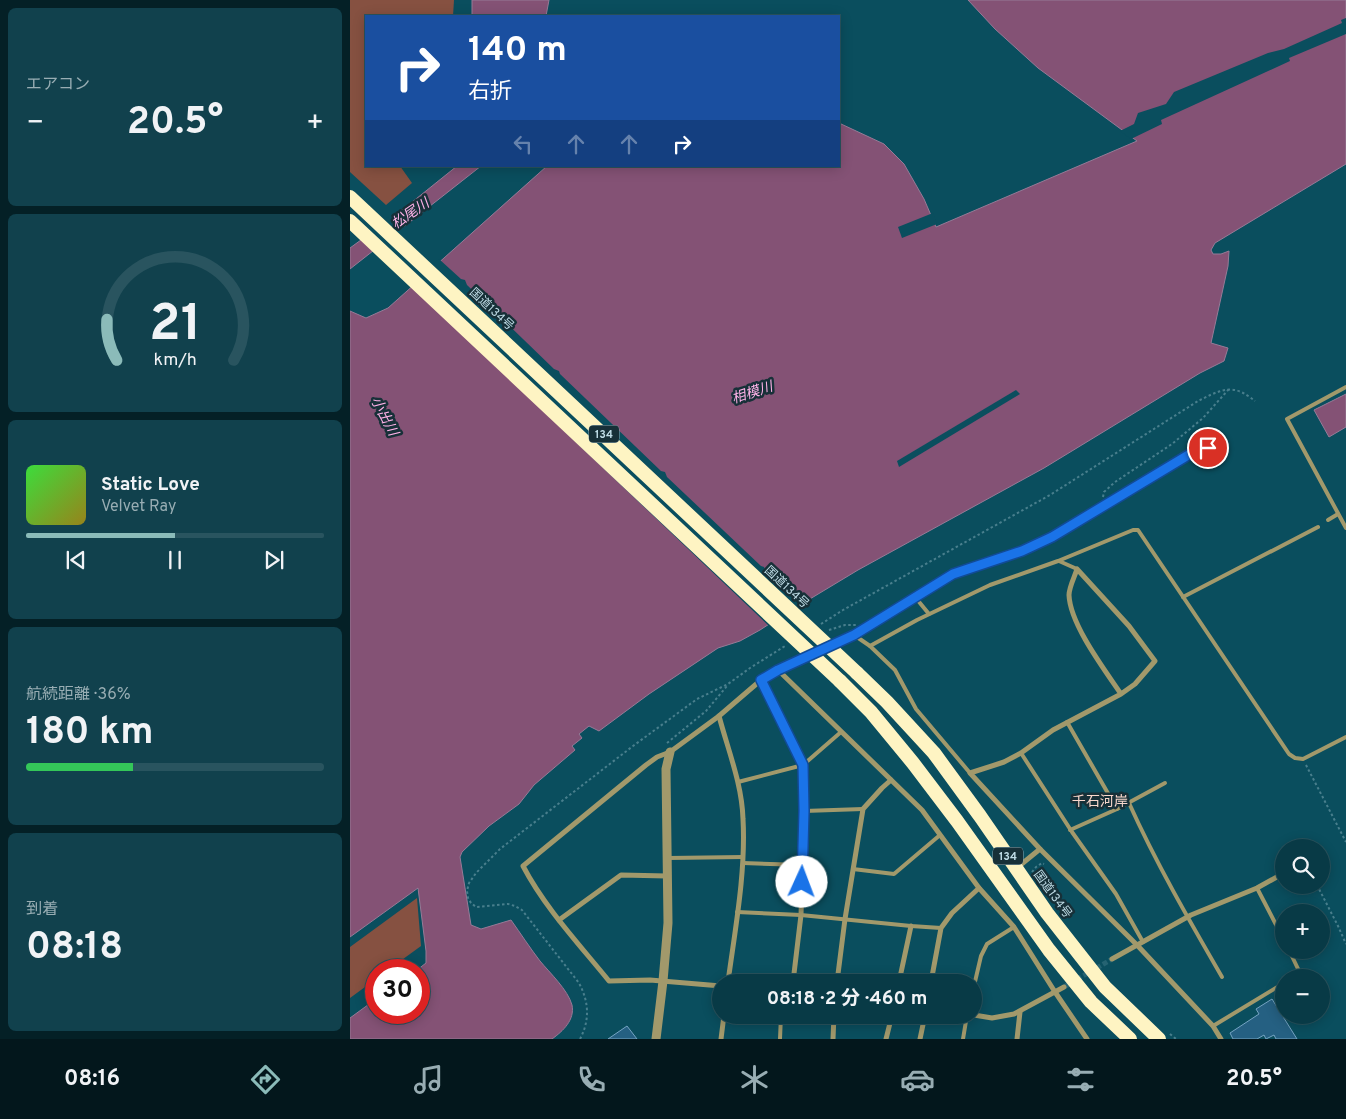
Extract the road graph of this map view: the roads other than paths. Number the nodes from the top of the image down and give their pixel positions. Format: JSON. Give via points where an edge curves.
{"nodes":[{"id":1,"x":350,"y":197,"type":"edge"},
{"id":2,"x":350,"y":221,"type":"edge"},
{"id":3,"x":1346,"y":387,"type":"edge"},
{"id":4,"x":1211,"y":452,"type":"dead end"},
{"id":5,"x":1338,"y":514,"type":"junction"},
{"id":6,"x":1328,"y":520,"type":"dead end"},
{"id":7,"x":1318,"y":527,"type":"dead end"},
{"id":8,"x":1346,"y":528,"type":"edge"},
{"id":9,"x":1058,"y":561,"type":"junction"},
{"id":10,"x":1078,"y":569,"type":"junction"},
{"id":11,"x":915,"y":596,"type":"junction"},
{"id":12,"x":1183,"y":597,"type":"junction"},
{"id":13,"x":929,"y":614,"type":"junction"},
{"id":14,"x":854,"y":635,"type":"junction"},
{"id":15,"x":870,"y":646,"type":"junction"},
{"id":16,"x":778,"y":670,"type":"junction"},
{"id":17,"x":761,"y":680,"type":"junction"},
{"id":18,"x":1121,"y":694,"type":"junction"},
{"id":19,"x":719,"y":716,"type":"junction"},
{"id":20,"x":1067,"y":722,"type":"junction"},
{"id":21,"x":841,"y":732,"type":"junction"},
{"id":22,"x":1346,"y":737,"type":"edge"},
{"id":23,"x":670,"y":752,"type":"junction"},
{"id":24,"x":1021,"y":753,"type":"junction"},
{"id":25,"x":803,"y":765,"type":"junction"},
{"id":26,"x":970,"y":773,"type":"junction"},
{"id":27,"x":891,"y":780,"type":"junction"},
{"id":28,"x":738,"y":782,"type":"junction"},
{"id":29,"x":1165,"y":783,"type":"dead end"},
{"id":30,"x":1129,"y":803,"type":"junction"},
{"id":31,"x":863,"y":809,"type":"junction"},
{"id":32,"x":1117,"y":809,"type":"junction"},
{"id":33,"x":804,"y":811,"type":"junction"},
{"id":34,"x":1070,"y":830,"type":"junction"},
{"id":35,"x":940,"y":835,"type":"junction"},
{"id":36,"x":1040,"y":849,"type":"junction"},
{"id":37,"x":668,"y":858,"type":"junction"},
{"id":38,"x":743,"y":860,"type":"junction"},
{"id":39,"x":803,"y":865,"type":"junction"},
{"id":40,"x":1016,"y":868,"type":"junction"},
{"id":41,"x":853,"y":869,"type":"junction"},
{"id":42,"x":667,"y":876,"type":"junction"},
{"id":43,"x":1275,"y":878,"type":"edge"},
{"id":44,"x":979,"y":888,"type":"junction"},
{"id":45,"x":1258,"y":888,"type":"junction"},
{"id":46,"x":737,"y":912,"type":"junction"},
{"id":47,"x":801,"y":915,"type":"junction"},
{"id":48,"x":1187,"y":918,"type":"junction"},
{"id":49,"x":845,"y":919,"type":"junction"},
{"id":50,"x":559,"y":920,"type":"junction"},
{"id":51,"x":1275,"y":922,"type":"edge"},
{"id":52,"x":910,"y":926,"type":"junction"},
{"id":53,"x":1014,"y":927,"type":"junction"},
{"id":54,"x":941,"y":928,"type":"junction"},
{"id":55,"x":1143,"y":942,"type":"junction"},
{"id":56,"x":1137,"y":945,"type":"junction"},
{"id":57,"x":1112,"y":959,"type":"tunnel mouth"},
{"id":58,"x":729,"y":974,"type":"edge"},
{"id":59,"x":794,"y":974,"type":"edge"},
{"id":60,"x":838,"y":974,"type":"edge"},
{"id":61,"x":901,"y":974,"type":"edge"},
{"id":62,"x":932,"y":974,"type":"edge"},
{"id":63,"x":977,"y":974,"type":"edge"},
{"id":64,"x":1222,"y":977,"type":"dead end"},
{"id":65,"x":663,"y":981,"type":"junction"},
{"id":66,"x":712,"y":985,"type":"edge"},
{"id":67,"x":1064,"y":987,"type":"tunnel mouth"},
{"id":68,"x":1275,"y":988,"type":"edge"},
{"id":69,"x":1055,"y":992,"type":"junction"},
{"id":70,"x":1020,"y":1012,"type":"junction"},
{"id":71,"x":982,"y":1016,"type":"edge"},
{"id":72,"x":723,"y":1024,"type":"edge"},
{"id":73,"x":781,"y":1024,"type":"edge"},
{"id":74,"x":833,"y":1024,"type":"edge"},
{"id":75,"x":890,"y":1024,"type":"edge"},
{"id":76,"x":923,"y":1024,"type":"edge"},
{"id":77,"x":966,"y":1024,"type":"edge"},
{"id":78,"x":1213,"y":1026,"type":"junction"},
{"id":79,"x":1164,"y":1036,"type":"edge"},
{"id":80,"x":656,"y":1039,"type":"edge"},
{"id":81,"x":721,"y":1039,"type":"edge"},
{"id":82,"x":780,"y":1039,"type":"edge"},
{"id":83,"x":832,"y":1039,"type":"edge"},
{"id":84,"x":886,"y":1039,"type":"edge"},
{"id":85,"x":920,"y":1039,"type":"edge"},
{"id":86,"x":963,"y":1039,"type":"edge"},
{"id":87,"x":1017,"y":1039,"type":"edge"},
{"id":88,"x":1087,"y":1039,"type":"edge"},
{"id":89,"x":1130,"y":1039,"type":"edge"},
{"id":90,"x":1222,"y":1039,"type":"edge"}],
"edges":[{"from":1,"to":40,"type":"highway","name":"国道134号","number":"134","bridge":true,"via":[[887,702],[934,753]]},
{"from":2,"to":89,"type":"highway","number":"134","bridge":true,"via":[[870,712],[957,821],[1049,950],[1091,1002]]},
{"from":3,"to":5,"type":"lane","via":[[1287,419]]},
{"from":4,"to":11,"type":"street","via":[[1208,448],[1200,448],[1052,537],[1022,551],[953,574]]},
{"from":5,"to":6,"type":"lane"},
{"from":5,"to":8,"type":"lane"},
{"from":7,"to":12,"type":"lane"},
{"from":9,"to":10,"type":"lane"},
{"from":9,"to":12,"type":"lane","via":[[1138,530]]},
{"from":9,"to":13,"type":"lane","via":[[990,586]]},
{"from":10,"to":18,"type":"street","via":[[1068,593],[1072,612],[1088,644]]},
{"from":10,"to":18,"type":"street","via":[[1130,626],[1155,661],[1135,684]]},
{"from":11,"to":13,"type":"lane"},
{"from":11,"to":14,"type":"street"},
{"from":12,"to":22,"type":"lane","via":[[1289,754],[1303,759]]},
{"from":13,"to":15,"type":"lane"},
{"from":14,"to":15,"type":"lane"},
{"from":14,"to":16,"type":"street"},
{"from":15,"to":26,"type":"lane","via":[[895,670],[916,709]]},
{"from":16,"to":17,"type":"street"},
{"from":16,"to":21,"type":"street"},
{"from":17,"to":19,"type":"street"},
{"from":17,"to":25,"type":"street"},
{"from":18,"to":20,"type":"street"},
{"from":19,"to":23,"type":"street"},
{"from":19,"to":28,"type":"street"},
{"from":20,"to":24,"type":"street"},
{"from":20,"to":32,"type":"lane"},
{"from":21,"to":25,"type":"lane"},
{"from":21,"to":27,"type":"street"},
{"from":23,"to":37,"type":"street","via":[[666,769]]},
{"from":23,"to":50,"type":"street","via":[[656,757],[523,866]]},
{"from":24,"to":26,"type":"street"},
{"from":24,"to":34,"type":"lane"},
{"from":25,"to":28,"type":"lane"},
{"from":25,"to":33,"type":"street"},
{"from":26,"to":36,"type":"street"},
{"from":27,"to":31,"type":"street"},
{"from":27,"to":35,"type":"street","via":[[922,810]]},
{"from":28,"to":38,"type":"street","via":[[744,819]]},
{"from":29,"to":30,"type":"lane"},
{"from":30,"to":32,"type":"lane"},
{"from":30,"to":48,"type":"lane"},
{"from":31,"to":33,"type":"lane"},
{"from":31,"to":41,"type":"street"},
{"from":32,"to":34,"type":"lane"},
{"from":33,"to":39,"type":"street"},
{"from":34,"to":55,"type":"lane","via":[[1116,894]]},
{"from":35,"to":41,"type":"lane","via":[[894,874]]},
{"from":35,"to":44,"type":"street"},
{"from":36,"to":40,"type":"street"},
{"from":36,"to":56,"type":"street"},
{"from":37,"to":38,"type":"lane"},
{"from":37,"to":42,"type":"street"},
{"from":38,"to":39,"type":"lane"},
{"from":38,"to":46,"type":"street"},
{"from":39,"to":47,"type":"street"},
{"from":40,"to":79,"type":"highway","name":"国道134号","number":"134","via":[[1105,987]]},
{"from":41,"to":49,"type":"street"},
{"from":42,"to":50,"type":"street","via":[[621,875]]},
{"from":42,"to":65,"type":"street","via":[[668,923]]},
{"from":43,"to":45,"type":"street"},
{"from":44,"to":53,"type":"street"},
{"from":44,"to":54,"type":"street"},
{"from":45,"to":48,"type":"street"},
{"from":45,"to":51,"type":"lane"},
{"from":46,"to":47,"type":"lane"},
{"from":46,"to":58,"type":"street"},
{"from":47,"to":49,"type":"lane"},
{"from":47,"to":59,"type":"street"},
{"from":48,"to":55,"type":"street"},
{"from":48,"to":64,"type":"lane"},
{"from":49,"to":52,"type":"lane"},
{"from":49,"to":60,"type":"street"},
{"from":50,"to":65,"type":"street","via":[[609,981]]},
{"from":52,"to":54,"type":"lane"},
{"from":52,"to":61,"type":"street"},
{"from":53,"to":63,"type":"lane","via":[[987,944]]},
{"from":53,"to":69,"type":"street"},
{"from":54,"to":62,"type":"street"},
{"from":55,"to":56,"type":"street"},
{"from":56,"to":57,"type":"street"},
{"from":56,"to":78,"type":"street"},
{"from":65,"to":66,"type":"street"},
{"from":65,"to":80,"type":"street"},
{"from":67,"to":69,"type":"street"},
{"from":68,"to":78,"type":"lane"},
{"from":69,"to":70,"type":"street"},
{"from":69,"to":88,"type":"street"},
{"from":70,"to":71,"type":"street","via":[[992,1018]]},
{"from":70,"to":87,"type":"street"},
{"from":72,"to":81,"type":"street"},
{"from":73,"to":82,"type":"lane"},
{"from":74,"to":83,"type":"street"},
{"from":75,"to":84,"type":"street"},
{"from":76,"to":85,"type":"street"},
{"from":77,"to":86,"type":"lane"},
{"from":78,"to":90,"type":"street"}]}
